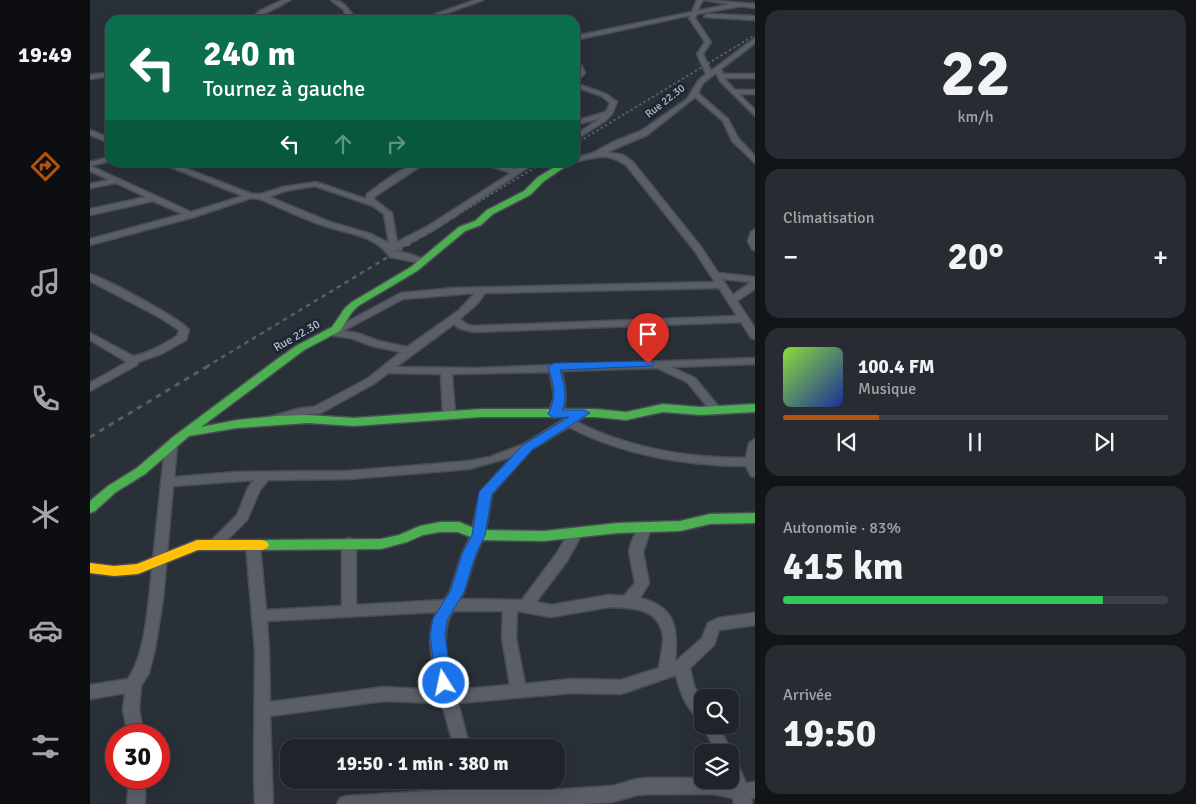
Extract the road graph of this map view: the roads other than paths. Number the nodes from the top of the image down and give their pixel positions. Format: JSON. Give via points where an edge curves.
{"nodes":[{"id":1,"x":286,"y":0,"type":"edge"},
{"id":2,"x":334,"y":0,"type":"edge"},
{"id":3,"x":477,"y":0,"type":"edge"},
{"id":4,"x":700,"y":0,"type":"edge"},
{"id":5,"x":708,"y":0,"type":"edge"},
{"id":6,"x":742,"y":4,"type":"junction"},
{"id":7,"x":755,"y":6,"type":"edge"},
{"id":8,"x":694,"y":14,"type":"junction"},
{"id":9,"x":258,"y":15,"type":"edge"},
{"id":10,"x":349,"y":15,"type":"edge"},
{"id":11,"x":436,"y":15,"type":"edge"},
{"id":12,"x":755,"y":18,"type":"edge"},
{"id":13,"x":580,"y":37,"type":"edge"},
{"id":14,"x":755,"y":40,"type":"edge"},
{"id":15,"x":719,"y":73,"type":"junction"},
{"id":16,"x":710,"y":74,"type":"junction"},
{"id":17,"x":105,"y":75,"type":"edge"},
{"id":18,"x":755,"y":76,"type":"edge"},
{"id":19,"x":90,"y":77,"type":"edge"},
{"id":20,"x":580,"y":85,"type":"edge"},
{"id":21,"x":733,"y":92,"type":"junction"},
{"id":22,"x":755,"y":92,"type":"edge"},
{"id":23,"x":695,"y":94,"type":"junction"},
{"id":24,"x":609,"y":114,"type":"junction"},
{"id":25,"x":755,"y":114,"type":"edge"},
{"id":26,"x":580,"y":122,"type":"edge"},
{"id":27,"x":90,"y":132,"type":"edge"},
{"id":28,"x":580,"y":135,"type":"edge"},
{"id":29,"x":105,"y":136,"type":"edge"},
{"id":30,"x":101,"y":137,"type":"junction"},
{"id":31,"x":90,"y":139,"type":"edge"},
{"id":32,"x":105,"y":139,"type":"edge"},
{"id":33,"x":755,"y":147,"type":"edge"},
{"id":34,"x":742,"y":149,"type":"junction"},
{"id":35,"x":601,"y":152,"type":"junction"},
{"id":36,"x":580,"y":158,"type":"edge"},
{"id":37,"x":105,"y":160,"type":"edge"},
{"id":38,"x":755,"y":161,"type":"edge"},
{"id":39,"x":90,"y":164,"type":"edge"},
{"id":40,"x":174,"y":167,"type":"edge"},
{"id":41,"x":415,"y":167,"type":"edge"},
{"id":42,"x":500,"y":167,"type":"edge"},
{"id":43,"x":526,"y":167,"type":"edge"},
{"id":44,"x":561,"y":167,"type":"edge"},
{"id":45,"x":90,"y":168,"type":"edge"},
{"id":46,"x":517,"y":172,"type":"junction"},
{"id":47,"x":114,"y":181,"type":"junction"},
{"id":48,"x":90,"y":186,"type":"edge"},
{"id":49,"x":251,"y":196,"type":"junction"},
{"id":50,"x":262,"y":197,"type":"junction"},
{"id":51,"x":154,"y":198,"type":"junction"},
{"id":52,"x":374,"y":204,"type":"junction"},
{"id":53,"x":90,"y":212,"type":"edge"},
{"id":54,"x":190,"y":215,"type":"junction"},
{"id":55,"x":755,"y":232,"type":"edge"},
{"id":56,"x":90,"y":242,"type":"edge"},
{"id":57,"x":755,"y":246,"type":"edge"},
{"id":58,"x":392,"y":250,"type":"junction"},
{"id":59,"x":423,"y":262,"type":"junction"},
{"id":60,"x":90,"y":278,"type":"edge"},
{"id":61,"x":717,"y":280,"type":"junction"},
{"id":62,"x":755,"y":280,"type":"edge"},
{"id":63,"x":755,"y":284,"type":"edge"},
{"id":64,"x":481,"y":291,"type":"junction"},
{"id":65,"x":731,"y":301,"type":"junction"},
{"id":66,"x":455,"y":319,"type":"junction"},
{"id":67,"x":743,"y":319,"type":"junction"},
{"id":68,"x":350,"y":330,"type":"junction"},
{"id":69,"x":329,"y":333,"type":"junction"},
{"id":70,"x":755,"y":336,"type":"edge"},
{"id":71,"x":91,"y":338,"type":"edge"},
{"id":72,"x":409,"y":351,"type":"junction"},
{"id":73,"x":131,"y":360,"type":"junction"},
{"id":74,"x":755,"y":361,"type":"edge"},
{"id":75,"x":648,"y":364,"type":"junction"},
{"id":76,"x":554,"y":367,"type":"junction"},
{"id":77,"x":386,"y":370,"type":"junction"},
{"id":78,"x":446,"y":370,"type":"junction"},
{"id":79,"x":90,"y":388,"type":"edge"},
{"id":80,"x":755,"y":408,"type":"edge"},
{"id":81,"x":715,"y":409,"type":"junction"},
{"id":82,"x":584,"y":413,"type":"junction"},
{"id":83,"x":449,"y":414,"type":"junction"},
{"id":84,"x":554,"y":414,"type":"junction"},
{"id":85,"x":276,"y":420,"type":"junction"},
{"id":86,"x":568,"y":422,"type":"junction"},
{"id":87,"x":186,"y":434,"type":"junction"},
{"id":88,"x":755,"y":443,"type":"edge"},
{"id":89,"x":171,"y":446,"type":"junction"},
{"id":90,"x":528,"y":447,"type":"junction"},
{"id":91,"x":753,"y":466,"type":"edge"},
{"id":92,"x":264,"y":476,"type":"junction"},
{"id":93,"x":168,"y":482,"type":"junction"},
{"id":94,"x":90,"y":508,"type":"edge"},
{"id":95,"x":755,"y":518,"type":"edge"},
{"id":96,"x":644,"y":528,"type":"junction"},
{"id":97,"x":575,"y":534,"type":"junction"},
{"id":98,"x":478,"y":535,"type":"junction"},
{"id":99,"x":349,"y":543,"type":"junction"},
{"id":100,"x":215,"y":544,"type":"junction"},
{"id":101,"x":253,"y":546,"type":"junction"},
{"id":102,"x":161,"y":559,"type":"junction"},
{"id":103,"x":90,"y":568,"type":"edge"},
{"id":104,"x":627,"y":602,"type":"junction"},
{"id":105,"x":509,"y":605,"type":"junction"},
{"id":106,"x":448,"y":606,"type":"junction"},
{"id":107,"x":526,"y":606,"type":"junction"},
{"id":108,"x":349,"y":612,"type":"junction"},
{"id":109,"x":260,"y":616,"type":"junction"},
{"id":110,"x":755,"y":619,"type":"edge"},
{"id":111,"x":682,"y":666,"type":"junction"},
{"id":112,"x":666,"y":671,"type":"junction"},
{"id":113,"x":133,"y":686,"type":"junction"},
{"id":114,"x":519,"y":690,"type":"junction"},
{"id":115,"x":90,"y":692,"type":"edge"},
{"id":116,"x":448,"y":697,"type":"junction"},
{"id":117,"x":694,"y":701,"type":"edge"},
{"id":118,"x":263,"y":710,"type":"junction"},
{"id":119,"x":134,"y":724,"type":"edge"},
{"id":120,"x":460,"y":739,"type":"edge"},
{"id":121,"x":739,"y":782,"type":"edge"},
{"id":122,"x":137,"y":789,"type":"edge"},
{"id":123,"x":474,"y":789,"type":"edge"},
{"id":124,"x":746,"y":795,"type":"edge"},
{"id":125,"x":477,"y":796,"type":"junction"},
{"id":126,"x":553,"y":801,"type":"edge"},
{"id":127,"x":136,"y":804,"type":"edge"},
{"id":128,"x":264,"y":804,"type":"edge"},
{"id":129,"x":346,"y":804,"type":"edge"}],
"edges":[{"from":1,"to":9,"type":"street"},
{"from":2,"to":10,"type":"street","via":[[347,9]]},
{"from":3,"to":11,"type":"street"},
{"from":4,"to":8,"type":"street"},
{"from":5,"to":6,"type":"street"},
{"from":6,"to":7,"type":"street"},
{"from":6,"to":8,"type":"street"},
{"from":8,"to":12,"type":"street"},
{"from":8,"to":13,"type":"street"},
{"from":8,"to":16,"type":"street","via":[[708,42],[700,54]]},
{"from":14,"to":15,"type":"street","name":"Rue 22.30","via":[[732,56]]},
{"from":15,"to":16,"type":"street","name":"Rue 22.30"},
{"from":15,"to":18,"type":"street"},
{"from":15,"to":21,"type":"street"},
{"from":16,"to":23,"type":"street","name":"Rue 22.30","via":[[700,82]]},
{"from":17,"to":19,"type":"street"},
{"from":20,"to":24,"type":"street","via":[[610,97],[614,102]]},
{"from":21,"to":22,"type":"street"},
{"from":21,"to":25,"type":"street"},
{"from":23,"to":34,"type":"street","via":[[726,120]]},
{"from":23,"to":35,"type":"street","name":"Rue 22.30","via":[[644,133]]},
{"from":24,"to":26,"type":"street"},
{"from":24,"to":28,"type":"street"},
{"from":27,"to":30,"type":"street"},
{"from":29,"to":30,"type":"street"},
{"from":30,"to":31,"type":"street"},
{"from":30,"to":32,"type":"street"},
{"from":33,"to":34,"type":"street"},
{"from":34,"to":38,"type":"street"},
{"from":35,"to":36,"type":"street","name":"Rue 22.30"},
{"from":35,"to":61,"type":"street","via":[[629,163],[698,249]]},
{"from":37,"to":39,"type":"street"},
{"from":40,"to":49,"type":"street"},
{"from":41,"to":52,"type":"street","via":[[374,191],[370,199]]},
{"from":42,"to":46,"type":"street"},
{"from":43,"to":46,"type":"street"},
{"from":44,"to":59,"type":"street","name":"Rue 22.30","via":[[541,179],[527,193],[490,212],[478,224],[451,236]]},
{"from":45,"to":47,"type":"street"},
{"from":46,"to":58,"type":"street","via":[[498,187]]},
{"from":47,"to":48,"type":"street"},
{"from":47,"to":51,"type":"street"},
{"from":49,"to":50,"type":"street"},
{"from":49,"to":54,"type":"street"},
{"from":50,"to":52,"type":"street","via":[[283,189],[316,184]]},
{"from":50,"to":58,"type":"street","via":[[327,224],[368,236]]},
{"from":51,"to":53,"type":"street"},
{"from":51,"to":54,"type":"street"},
{"from":52,"to":58,"type":"street","via":[[388,213]]},
{"from":54,"to":56,"type":"street"},
{"from":55,"to":57,"type":"street","via":[[752,241]]},
{"from":58,"to":59,"type":"street","via":[[392,255]]},
{"from":59,"to":69,"type":"street","name":"Rue 22.30","via":[[355,304]]},
{"from":60,"to":73,"type":"street","via":[[163,315],[184,330],[182,338],[165,348]]},
{"from":61,"to":62,"type":"street"},
{"from":61,"to":64,"type":"street"},
{"from":61,"to":65,"type":"street"},
{"from":63,"to":65,"type":"street"},
{"from":64,"to":66,"type":"street"},
{"from":64,"to":68,"type":"street","via":[[401,296]]},
{"from":65,"to":67,"type":"street"},
{"from":66,"to":67,"type":"street","via":[[462,326],[473,329]]},
{"from":66,"to":72,"type":"street"},
{"from":67,"to":70,"type":"street"},
{"from":68,"to":69,"type":"street"},
{"from":68,"to":72,"type":"street","via":[[376,344]]},
{"from":69,"to":87,"type":"street","name":"Rue 22.30","via":[[280,362]]},
{"from":71,"to":73,"type":"street"},
{"from":72,"to":77,"type":"street"},
{"from":73,"to":79,"type":"street","via":[[133,364]]},
{"from":74,"to":75,"type":"street"},
{"from":75,"to":76,"type":"street"},
{"from":75,"to":81,"type":"street","via":[[673,370],[691,380]]},
{"from":76,"to":78,"type":"street"},
{"from":76,"to":84,"type":"street","via":[[560,402]]},
{"from":77,"to":78,"type":"street"},
{"from":77,"to":85,"type":"street","via":[[320,409]]},
{"from":78,"to":83,"type":"street"},
{"from":80,"to":81,"type":"street"},
{"from":81,"to":82,"type":"street","via":[[663,408],[626,416]]},
{"from":82,"to":84,"type":"street"},
{"from":82,"to":86,"type":"street"},
{"from":83,"to":84,"type":"street"},
{"from":83,"to":85,"type":"street","via":[[354,422],[308,418]]},
{"from":85,"to":87,"type":"street"},
{"from":86,"to":90,"type":"street"},
{"from":86,"to":91,"type":"street","via":[[620,444],[705,461]]},
{"from":87,"to":89,"type":"street","name":"Rue 22.30"},
{"from":88,"to":91,"type":"street"},
{"from":89,"to":93,"type":"street"},
{"from":89,"to":94,"type":"street","name":"Rue 22.30"},
{"from":90,"to":92,"type":"street","via":[[492,460],[449,468],[348,475]]},
{"from":90,"to":98,"type":"street","via":[[486,492]]},
{"from":92,"to":93,"type":"street"},
{"from":92,"to":100,"type":"street","via":[[254,488],[242,517]]},
{"from":93,"to":102,"type":"street"},
{"from":95,"to":96,"type":"street","via":[[710,519],[680,526]]},
{"from":96,"to":97,"type":"street"},
{"from":96,"to":104,"type":"street","via":[[636,551],[643,584]]},
{"from":97,"to":98,"type":"street"},
{"from":97,"to":107,"type":"street"},
{"from":98,"to":99,"type":"street","via":[[459,527],[440,527],[382,544]]},
{"from":98,"to":106,"type":"street","via":[[457,592]]},
{"from":99,"to":101,"type":"street"},
{"from":99,"to":108,"type":"street"},
{"from":100,"to":101,"type":"street"},
{"from":100,"to":102,"type":"street","via":[[179,549]]},
{"from":101,"to":109,"type":"street"},
{"from":102,"to":103,"type":"street","via":[[139,569]]},
{"from":102,"to":113,"type":"street","via":[[148,649],[141,673]]},
{"from":104,"to":107,"type":"street","via":[[578,605],[551,611]]},
{"from":104,"to":112,"type":"street","via":[[650,606],[661,615],[670,636]]},
{"from":105,"to":106,"type":"street"},
{"from":105,"to":107,"type":"street"},
{"from":105,"to":114,"type":"street","via":[[509,638]]},
{"from":106,"to":108,"type":"street"},
{"from":106,"to":116,"type":"street","via":[[440,619],[438,635]]},
{"from":108,"to":109,"type":"street"},
{"from":109,"to":118,"type":"street"},
{"from":110,"to":111,"type":"street","via":[[713,627],[709,642]]},
{"from":111,"to":112,"type":"street"},
{"from":111,"to":117,"type":"street","via":[[684,683]]},
{"from":112,"to":114,"type":"street","via":[[621,687]]},
{"from":113,"to":115,"type":"street"},
{"from":113,"to":119,"type":"street","via":[[131,710]]},
{"from":114,"to":116,"type":"street"},
{"from":116,"to":118,"type":"street","via":[[376,695]]},
{"from":116,"to":120,"type":"street"},
{"from":118,"to":128,"type":"street"},
{"from":121,"to":124,"type":"street"},
{"from":122,"to":127,"type":"street"},
{"from":123,"to":125,"type":"street"},
{"from":124,"to":126,"type":"street","via":[[713,786],[649,786]]},
{"from":125,"to":126,"type":"street"},
{"from":125,"to":129,"type":"street"}]}
